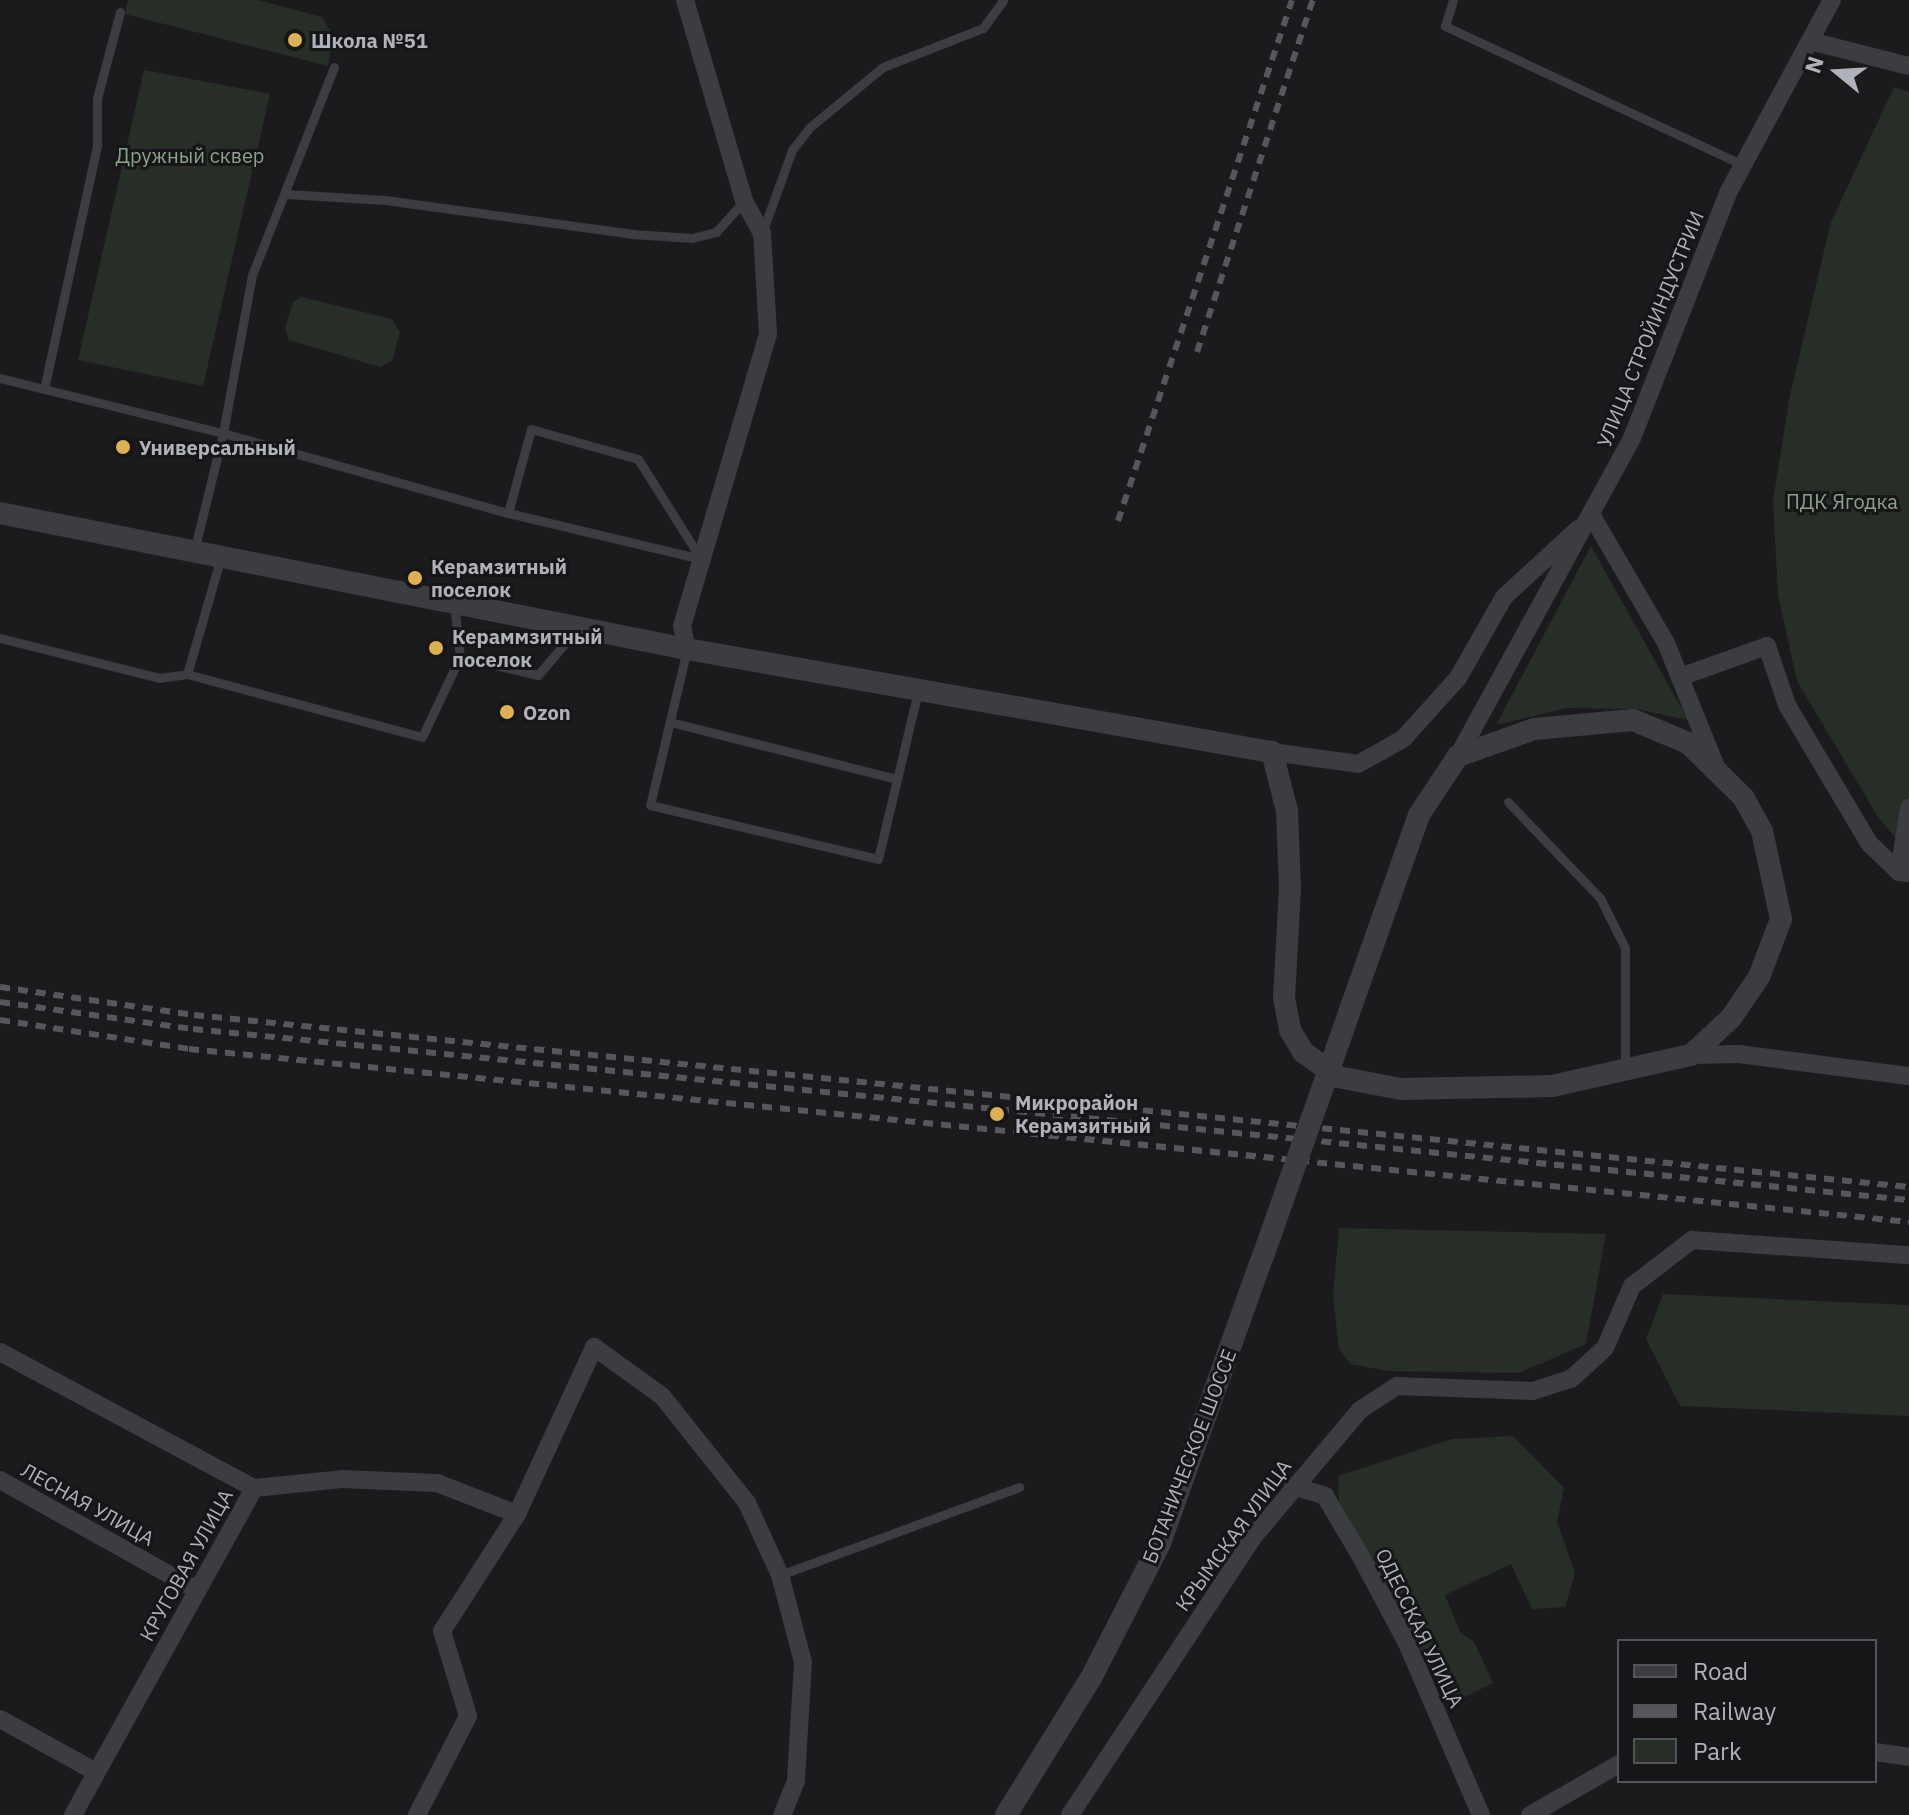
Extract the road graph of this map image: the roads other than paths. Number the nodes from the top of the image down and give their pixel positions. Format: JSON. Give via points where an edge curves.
{"nodes":[{"id":1,"x":685,"y":0,"type":"edge"},
{"id":2,"x":1003,"y":0,"type":"edge"},
{"id":3,"x":1453,"y":0,"type":"edge"},
{"id":4,"x":1832,"y":0,"type":"edge"},
{"id":5,"x":120,"y":12,"type":"dead end"},
{"id":6,"x":1810,"y":41,"type":"junction"},
{"id":7,"x":1909,"y":66,"type":"edge"},
{"id":8,"x":334,"y":67,"type":"dead end"},
{"id":9,"x":1743,"y":165,"type":"junction"},
{"id":10,"x":286,"y":194,"type":"junction"},
{"id":11,"x":744,"y":201,"type":"junction"},
{"id":12,"x":762,"y":233,"type":"junction"},
{"id":13,"x":0,"y":378,"type":"edge"},
{"id":14,"x":44,"y":389,"type":"junction"},
{"id":15,"x":223,"y":433,"type":"junction"},
{"id":16,"x":0,"y":513,"type":"edge"},
{"id":17,"x":508,"y":513,"type":"junction"},
{"id":18,"x":1592,"y":516,"type":"junction"},
{"id":19,"x":194,"y":551,"type":"junction"},
{"id":20,"x":221,"y":557,"type":"junction"},
{"id":21,"x":701,"y":559,"type":"junction"},
{"id":22,"x":454,"y":603,"type":"junction"},
{"id":23,"x":579,"y":627,"type":"junction"},
{"id":24,"x":0,"y":638,"type":"edge"},
{"id":25,"x":687,"y":649,"type":"junction"},
{"id":26,"x":460,"y":657,"type":"junction"},
{"id":27,"x":187,"y":674,"type":"junction"},
{"id":28,"x":1680,"y":677,"type":"junction"},
{"id":29,"x":918,"y":689,"type":"junction"},
{"id":30,"x":670,"y":722,"type":"junction"},
{"id":31,"x":1272,"y":752,"type":"junction"},
{"id":32,"x":1458,"y":756,"type":"junction"},
{"id":33,"x":1717,"y":769,"type":"junction"},
{"id":34,"x":897,"y":779,"type":"junction"},
{"id":35,"x":1508,"y":802,"type":"dead end"},
{"id":36,"x":1909,"y":808,"type":"edge"},
{"id":37,"x":1904,"y":872,"type":"edge"},
{"id":38,"x":1691,"y":1055,"type":"junction"},
{"id":39,"x":1625,"y":1074,"type":"junction"},
{"id":40,"x":1909,"y":1076,"type":"edge"},
{"id":41,"x":1909,"y":1255,"type":"edge"},
{"id":42,"x":0,"y":1352,"type":"edge"},
{"id":43,"x":0,"y":1480,"type":"edge"},
{"id":44,"x":1293,"y":1486,"type":"junction"},
{"id":45,"x":1019,"y":1487,"type":"dead end"},
{"id":46,"x":254,"y":1488,"type":"junction"},
{"id":47,"x":517,"y":1514,"type":"junction"},
{"id":48,"x":780,"y":1575,"type":"junction"},
{"id":49,"x":197,"y":1590,"type":"junction"},
{"id":50,"x":0,"y":1719,"type":"edge"},
{"id":51,"x":1877,"y":1752,"type":"edge"},
{"id":52,"x":1909,"y":1757,"type":"edge"},
{"id":53,"x":1617,"y":1765,"type":"edge"},
{"id":54,"x":96,"y":1772,"type":"junction"},
{"id":55,"x":73,"y":1815,"type":"edge"},
{"id":56,"x":417,"y":1815,"type":"edge"},
{"id":57,"x":782,"y":1815,"type":"edge"},
{"id":58,"x":1006,"y":1815,"type":"edge"},
{"id":59,"x":1070,"y":1815,"type":"edge"},
{"id":60,"x":1481,"y":1815,"type":"edge"},
{"id":61,"x":1530,"y":1815,"type":"edge"}],
"edges":[{"from":1,"to":11,"type":"street"},
{"from":2,"to":12,"type":"lane","via":[[983,28],[883,67],[810,127],[792,150]]},
{"from":3,"to":9,"type":"lane","via":[[1445,26]]},
{"from":4,"to":6,"type":"street","name":"УЛИЦА СТРОЙИНДУСТРИИ"},
{"from":5,"to":14,"type":"lane","via":[[97,98],[97,145]]},
{"from":6,"to":7,"type":"street"},
{"from":6,"to":9,"type":"street","name":"УЛИЦА СТРОЙИНДУСТРИИ"},
{"from":8,"to":10,"type":"lane"},
{"from":9,"to":18,"type":"street","name":"УЛИЦА СТРОЙИНДУСТРИИ","via":[[1632,438]]},
{"from":10,"to":11,"type":"lane","via":[[385,200],[692,238],[716,232]]},
{"from":10,"to":15,"type":"lane","via":[[252,275]]},
{"from":11,"to":12,"type":"street"},
{"from":12,"to":21,"type":"street","via":[[768,334]]},
{"from":13,"to":14,"type":"lane"},
{"from":14,"to":15,"type":"lane"},
{"from":15,"to":17,"type":"lane"},
{"from":15,"to":19,"type":"lane"},
{"from":16,"to":19,"type":"street"},
{"from":17,"to":21,"type":"lane"},
{"from":17,"to":21,"type":"lane","via":[[531,429],[638,459]]},
{"from":18,"to":28,"type":"street","via":[[1666,643]]},
{"from":18,"to":31,"type":"street","via":[[1504,597],[1458,678],[1403,739],[1358,764]]},
{"from":18,"to":32,"type":"street","name":"УЛИЦА СТРОЙИНДУСТРИИ"},
{"from":19,"to":20,"type":"street"},
{"from":20,"to":22,"type":"street"},
{"from":20,"to":27,"type":"lane"},
{"from":21,"to":25,"type":"street","via":[[682,626]]},
{"from":22,"to":23,"type":"street"},
{"from":22,"to":26,"type":"lane"},
{"from":23,"to":25,"type":"street"},
{"from":23,"to":26,"type":"lane","via":[[538,675]]},
{"from":24,"to":27,"type":"lane","via":[[159,678]]},
{"from":25,"to":29,"type":"street"},
{"from":25,"to":30,"type":"lane"},
{"from":26,"to":27,"type":"lane","via":[[422,737]]},
{"from":28,"to":33,"type":"street"},
{"from":28,"to":37,"type":"street","via":[[1767,646],[1787,705],[1869,843]]},
{"from":29,"to":31,"type":"street"},
{"from":29,"to":34,"type":"lane"},
{"from":30,"to":34,"type":"lane"},
{"from":30,"to":34,"type":"lane","via":[[650,805],[878,859]]},
{"from":31,"to":39,"type":"street","via":[[1287,811],[1290,888],[1284,998],[1290,1030],[1303,1052],[1338,1077],[1401,1089],[1552,1086]]},
{"from":32,"to":33,"type":"street","via":[[1534,729],[1633,720],[1688,743]]},
{"from":32,"to":58,"type":"street","name":"БОТАНИЧЕСКОЕ ШОССЕ","bridge":true,"via":[[1419,815],[1160,1543],[1091,1678]]},
{"from":33,"to":38,"type":"street","via":[[1744,798],[1762,831],[1775,872],[1781,919],[1759,977],[1731,1018]]},
{"from":35,"to":39,"type":"lane","via":[[1600,898],[1625,948]]},
{"from":36,"to":37,"type":"street"},
{"from":38,"to":39,"type":"street"},
{"from":38,"to":40,"type":"street","via":[[1739,1054]]},
{"from":41,"to":44,"type":"street","name":"КРЫМСКАЯ УЛИЦА","via":[[1692,1240],[1632,1286],[1605,1348],[1571,1379],[1533,1391],[1397,1386],[1360,1410]]},
{"from":42,"to":46,"type":"street"},
{"from":43,"to":49,"type":"street","name":"ЛЕСНАЯ УЛИЦА"},
{"from":44,"to":59,"type":"street","name":"КРЫМСКАЯ УЛИЦА"},
{"from":44,"to":60,"type":"street","name":"ОДЕССКАЯ УЛИЦА","via":[[1325,1496],[1360,1555],[1406,1641]]},
{"from":45,"to":48,"type":"lane"},
{"from":46,"to":47,"type":"street","name":"КРУГОВАЯ УЛИЦА","via":[[342,1479],[437,1483]]},
{"from":46,"to":49,"type":"street","name":"КРУГОВАЯ УЛИЦА"},
{"from":47,"to":48,"type":"street","via":[[594,1347],[662,1396],[747,1503]]},
{"from":47,"to":56,"type":"street","via":[[442,1631],[468,1716]]},
{"from":48,"to":57,"type":"street","via":[[803,1662],[796,1781]]},
{"from":49,"to":54,"type":"street","name":"КРУГОВАЯ УЛИЦА"},
{"from":50,"to":54,"type":"street"},
{"from":51,"to":52,"type":"street"},
{"from":53,"to":61,"type":"street"},
{"from":54,"to":55,"type":"street","name":"КРУГОВАЯ УЛИЦА"}]}
